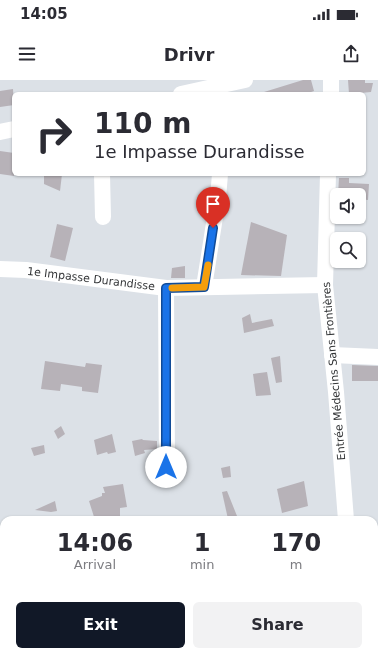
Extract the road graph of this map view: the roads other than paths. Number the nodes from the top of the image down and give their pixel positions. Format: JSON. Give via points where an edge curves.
{"nodes":[{"id":1,"x":245,"y":80,"type":"edge"},
{"id":2,"x":331,"y":80,"type":"edge"},
{"id":3,"x":225,"y":89,"type":"edge"},
{"id":4,"x":199,"y":92,"type":"edge"},
{"id":5,"x":331,"y":92,"type":"edge"},
{"id":6,"x":12,"y":129,"type":"edge"},
{"id":7,"x":0,"y":132,"type":"edge"},
{"id":8,"x":102,"y":176,"type":"edge"},
{"id":9,"x":220,"y":176,"type":"edge"},
{"id":10,"x":328,"y":176,"type":"edge"},
{"id":11,"x":103,"y":217,"type":"dead end"},
{"id":12,"x":0,"y":269,"type":"edge"},
{"id":13,"x":325,"y":285,"type":"junction"},
{"id":14,"x":204,"y":287,"type":"junction"},
{"id":15,"x":166,"y":288,"type":"junction"},
{"id":16,"x":332,"y":355,"type":"junction"},
{"id":17,"x":378,"y":357,"type":"edge"},
{"id":18,"x":166,"y":467,"type":"dead end"},
{"id":19,"x":346,"y":516,"type":"edge"}],
"edges":[{"from":1,"to":3,"type":"street"},
{"from":2,"to":5,"type":"street"},
{"from":3,"to":4,"type":"street"},
{"from":6,"to":7,"type":"street"},
{"from":8,"to":11,"type":"street"},
{"from":9,"to":14,"type":"street"},
{"from":10,"to":13,"type":"street","name":"Entrée Médecins Sans Frontières"},
{"from":12,"to":15,"type":"street","name":"1e Impasse Durandisse"},
{"from":13,"to":14,"type":"street","name":"1e Impasse Durandisse"},
{"from":13,"to":16,"type":"street","name":"Entrée Médecins Sans Frontières"},
{"from":14,"to":15,"type":"street","name":"1e Impasse Durandisse"},
{"from":15,"to":18,"type":"street"},
{"from":16,"to":17,"type":"street"},
{"from":16,"to":19,"type":"street","name":"Entrée Médecins Sans Frontières"}]}
